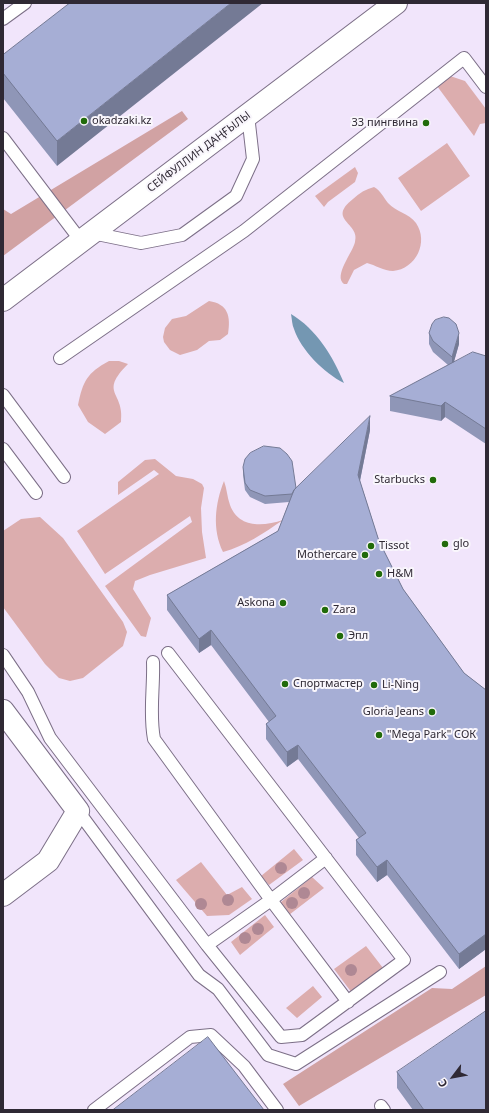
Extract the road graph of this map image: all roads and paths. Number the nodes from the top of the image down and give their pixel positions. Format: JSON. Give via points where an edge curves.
{"nodes":[{"id":1,"x":25,"y":3,"type":"edge"},
{"id":2,"x":396,"y":3,"type":"edge"},
{"id":3,"x":3,"y":19,"type":"edge"},
{"id":4,"x":486,"y":87,"type":"edge"},
{"id":5,"x":248,"y":115,"type":"junction"},
{"id":6,"x":3,"y":138,"type":"edge"},
{"id":7,"x":87,"y":237,"type":"junction"},
{"id":8,"x":3,"y":300,"type":"edge"},
{"id":9,"x":60,"y":358,"type":"dead end"},
{"id":10,"x":3,"y":395,"type":"edge"},
{"id":11,"x":3,"y":449,"type":"edge"},
{"id":12,"x":64,"y":477,"type":"dead end"},
{"id":13,"x":36,"y":493,"type":"dead end"},
{"id":14,"x":168,"y":653,"type":"dead end"},
{"id":15,"x":3,"y":655,"type":"edge"},
{"id":16,"x":152,"y":662,"type":"dead end"},
{"id":17,"x":3,"y":711,"type":"edge"},
{"id":18,"x":78,"y":811,"type":"junction"},
{"id":19,"x":326,"y":858,"type":"junction"},
{"id":20,"x":3,"y":895,"type":"edge"},
{"id":21,"x":271,"y":900,"type":"junction"},
{"id":22,"x":207,"y":945,"type":"junction"},
{"id":23,"x":440,"y":972,"type":"dead end"},
{"id":24,"x":348,"y":1002,"type":"junction"},
{"id":25,"x":94,"y":1110,"type":"edge"},
{"id":26,"x":277,"y":1110,"type":"edge"}],
"edges":[{"from":1,"to":3,"type":"lane"},
{"from":2,"to":5,"type":"main road","name":"СЕЙФУЛЛИН ДАҢҒЫЛЫ"},
{"from":4,"to":9,"type":"lane","via":[[464,58],[244,231]]},
{"from":5,"to":7,"type":"main road","name":"СЕЙФУЛЛИН ДАҢҒЫЛЫ"},
{"from":5,"to":7,"type":"lane","via":[[253,158],[236,196],[182,235],[141,243]]},
{"from":6,"to":7,"type":"lane"},
{"from":7,"to":8,"type":"main road","name":"СЕЙФУЛЛИН ДАҢҒЫЛЫ"},
{"from":10,"to":12,"type":"lane"},
{"from":11,"to":13,"type":"lane"},
{"from":14,"to":19,"type":"lane"},
{"from":15,"to":22,"type":"lane","via":[[28,692],[50,738]]},
{"from":16,"to":21,"type":"lane","via":[[154,678],[151,720],[154,739]]},
{"from":17,"to":18,"type":"main road"},
{"from":18,"to":20,"type":"main road","via":[[48,861]]},
{"from":18,"to":23,"type":"lane","via":[[199,975],[218,989],[268,1055],[296,1064]]},
{"from":19,"to":21,"type":"lane"},
{"from":19,"to":24,"type":"lane","via":[[404,960]]},
{"from":21,"to":22,"type":"lane"},
{"from":21,"to":24,"type":"lane"},
{"from":22,"to":24,"type":"lane","via":[[281,1038],[302,1035]]},
{"from":25,"to":26,"type":"lane","via":[[190,1036],[211,1036],[244,1066]]}]}
